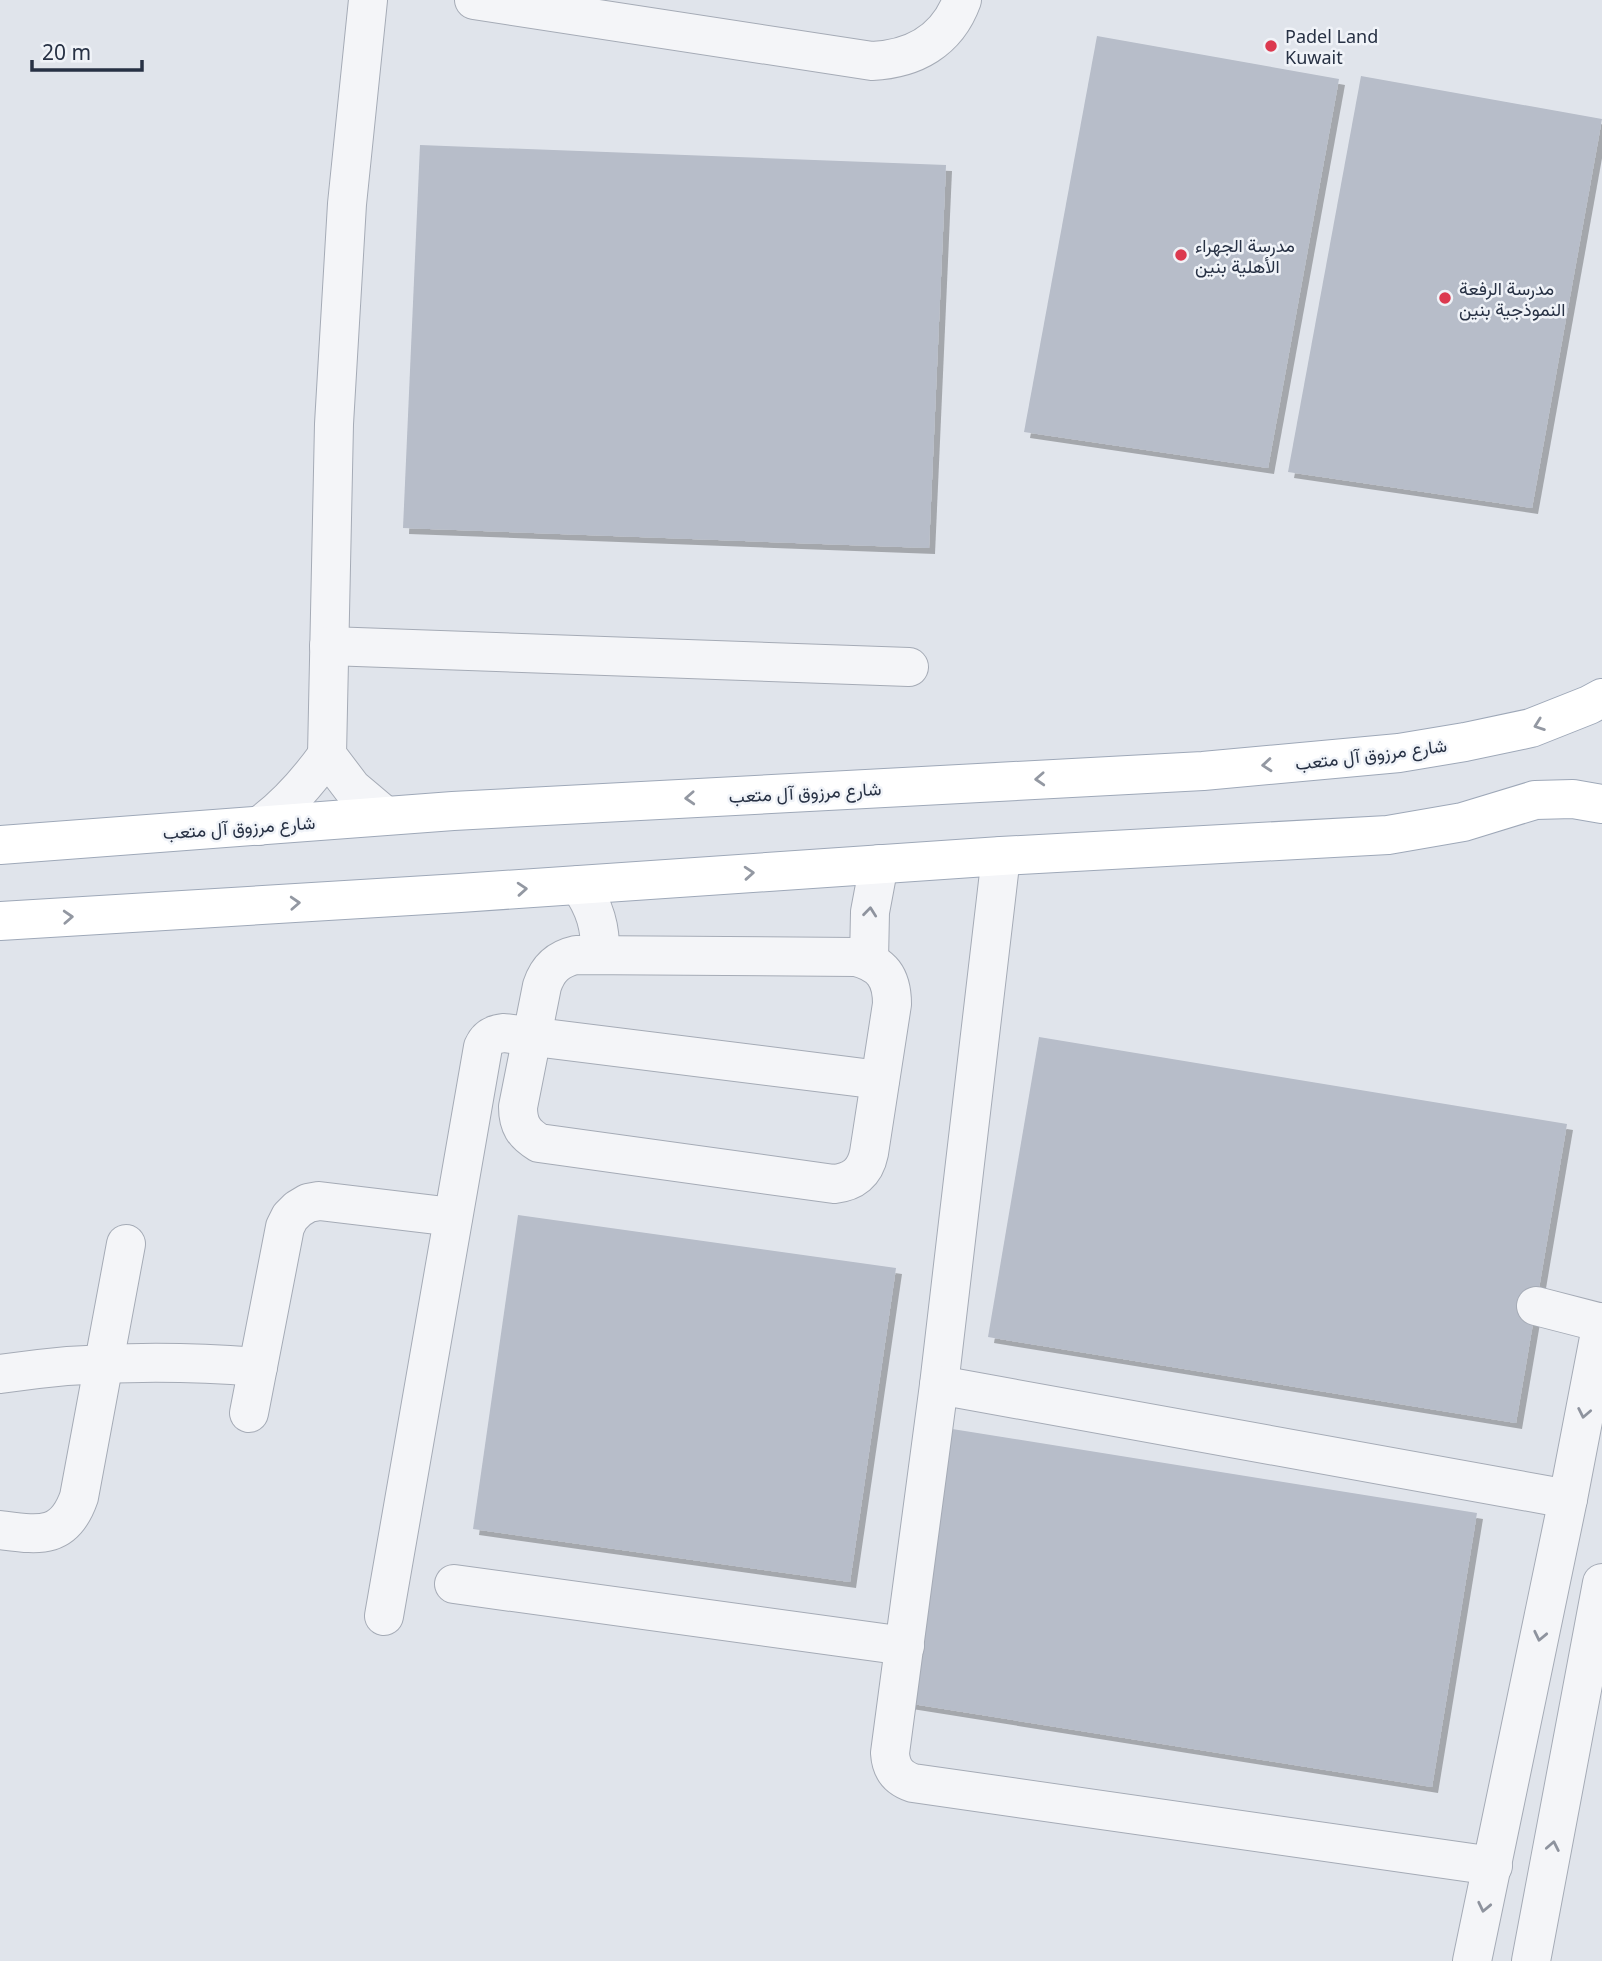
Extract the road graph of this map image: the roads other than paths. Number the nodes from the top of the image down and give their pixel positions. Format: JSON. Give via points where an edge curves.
{"nodes":[{"id":1,"x":368,"y":0,"type":"edge"},
{"id":2,"x":474,"y":0,"type":"edge"},
{"id":3,"x":962,"y":0,"type":"edge"},
{"id":4,"x":329,"y":646,"type":"junction"},
{"id":5,"x":909,"y":667,"type":"dead end"},
{"id":6,"x":1602,"y":698,"type":"edge"},
{"id":7,"x":327,"y":755,"type":"junction"},
{"id":8,"x":1602,"y":804,"type":"edge"},
{"id":9,"x":384,"y":816,"type":"junction"},
{"id":10,"x":259,"y":827,"type":"junction"},
{"id":11,"x":0,"y":845,"type":"edge"},
{"id":12,"x":1001,"y":856,"type":"junction"},
{"id":13,"x":879,"y":864,"type":"junction"},
{"id":14,"x":579,"y":885,"type":"junction"},
{"id":15,"x":0,"y":921,"type":"edge"},
{"id":16,"x":600,"y":955,"type":"junction"},
{"id":17,"x":869,"y":960,"type":"junction"},
{"id":18,"x":532,"y":1037,"type":"junction"},
{"id":19,"x":880,"y":1080,"type":"junction"},
{"id":20,"x":453,"y":1217,"type":"junction"},
{"id":21,"x":126,"y":1244,"type":"dead end"},
{"id":22,"x":1536,"y":1306,"type":"dead end"},
{"id":23,"x":1602,"y":1322,"type":"edge"},
{"id":24,"x":103,"y":1364,"type":"junction"},
{"id":25,"x":258,"y":1367,"type":"junction"},
{"id":26,"x":0,"y":1374,"type":"edge"},
{"id":27,"x":939,"y":1385,"type":"junction"},
{"id":28,"x":249,"y":1413,"type":"dead end"},
{"id":29,"x":1568,"y":1499,"type":"junction"},
{"id":30,"x":0,"y":1530,"type":"edge"},
{"id":31,"x":1602,"y":1583,"type":"edge"},
{"id":32,"x":454,"y":1584,"type":"dead end"},
{"id":33,"x":384,"y":1616,"type":"dead end"},
{"id":34,"x":905,"y":1646,"type":"junction"},
{"id":35,"x":1589,"y":1722,"type":"edge"},
{"id":36,"x":1493,"y":1866,"type":"junction"},
{"id":37,"x":1472,"y":1961,"type":"edge"},
{"id":38,"x":1531,"y":1961,"type":"edge"}],
"edges":[{"from":1,"to":4,"type":"street","via":[[347,204],[334,425]]},
{"from":2,"to":3,"type":"street","via":[[872,61],[910,55],[927,46],[942,34]]},
{"from":4,"to":5,"type":"street"},
{"from":4,"to":7,"type":"street"},
{"from":6,"to":9,"type":"main road","name":"شارع مرزوق آل متعب","one_way":true,"via":[[1531,728],[1399,754],[1203,771]]},
{"from":7,"to":9,"type":"street","via":[[352,788]]},
{"from":7,"to":10,"type":"street","via":[[297,795]]},
{"from":8,"to":12,"type":"main road","via":[[1535,800],[1463,822],[1388,835]]},
{"from":9,"to":10,"type":"main road","name":"شارع مرزوق آل متعب"},
{"from":10,"to":11,"type":"main road","name":"شارع مرزوق آل متعب"},
{"from":12,"to":13,"type":"main road"},
{"from":12,"to":27,"type":"street"},
{"from":14,"to":13,"type":"main road","one_way":true},
{"from":17,"to":13,"type":"street","one_way":true,"via":[[870,912]]},
{"from":15,"to":14,"type":"main road","one_way":true},
{"from":14,"to":16,"type":"street","via":[[595,911]]},
{"from":16,"to":17,"type":"street"},
{"from":16,"to":18,"type":"street","via":[[568,957],[551,967],[542,986]]},
{"from":17,"to":19,"type":"street","via":[[880,968],[892,991]]},
{"from":18,"to":19,"type":"street"},
{"from":18,"to":19,"type":"street","via":[[518,1115],[524,1132],[540,1143],[834,1184],[853,1179],[867,1164]]},
{"from":18,"to":20,"type":"street","via":[[497,1034],[482,1047]]},
{"from":20,"to":25,"type":"street","via":[[319,1200],[298,1209],[285,1227]]},
{"from":20,"to":33,"type":"street"},
{"from":21,"to":24,"type":"street"},
{"from":22,"to":23,"type":"street"},
{"from":23,"to":29,"type":"street","one_way":true},
{"from":24,"to":25,"type":"street"},
{"from":24,"to":26,"type":"street"},
{"from":24,"to":30,"type":"street","via":[[73,1512],[48,1532]]},
{"from":25,"to":28,"type":"street"},
{"from":27,"to":29,"type":"street"},
{"from":27,"to":34,"type":"street"},
{"from":29,"to":36,"type":"street","one_way":true},
{"from":31,"to":35,"type":"street"},
{"from":32,"to":34,"type":"street"},
{"from":34,"to":36,"type":"street","via":[[890,1753],[895,1773],[903,1780]]},
{"from":38,"to":35,"type":"street","one_way":true},
{"from":36,"to":37,"type":"street","one_way":true}]}
